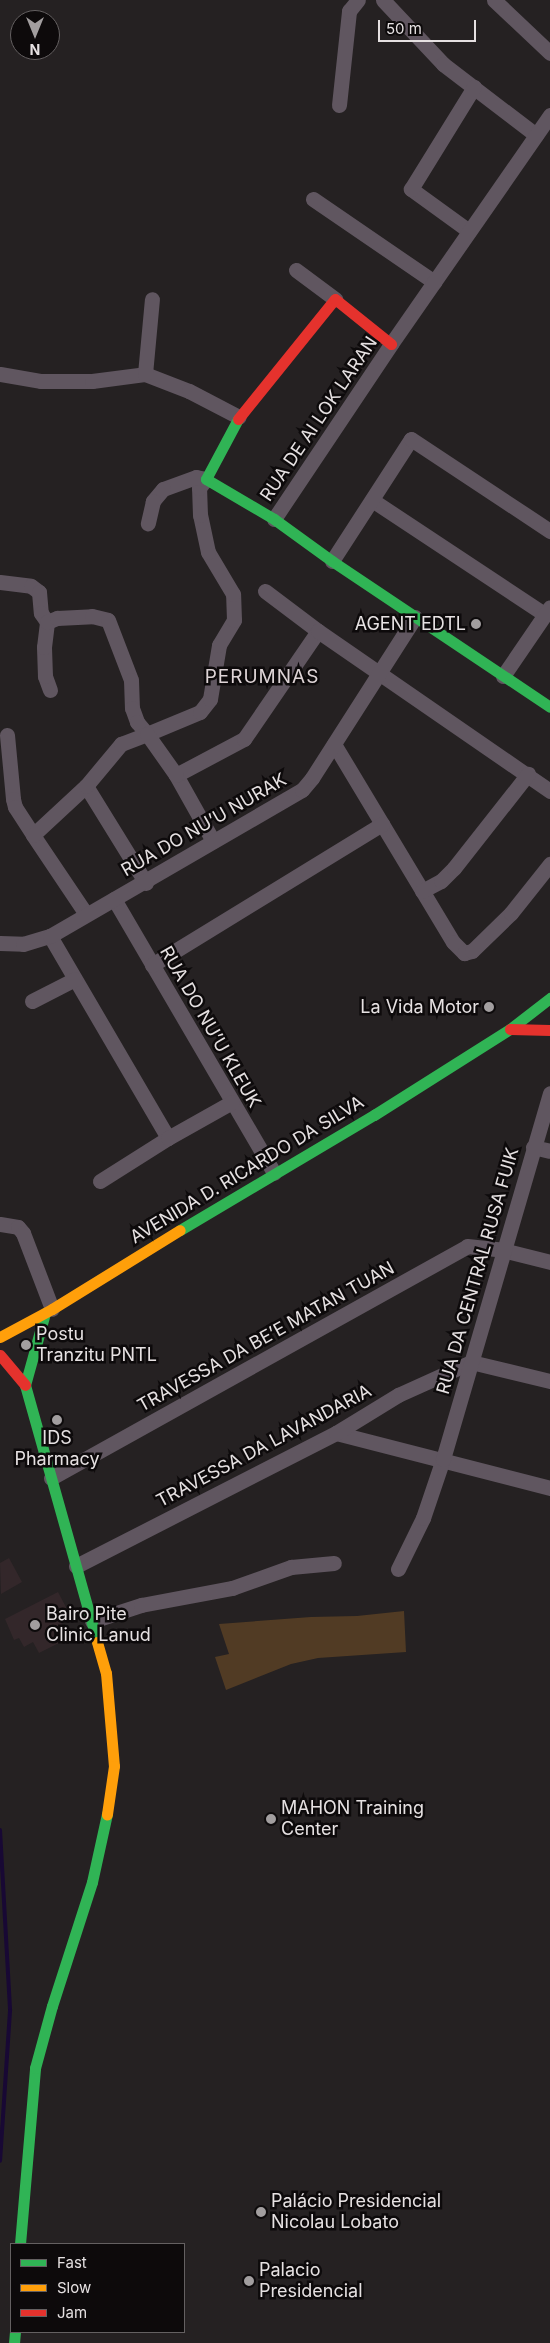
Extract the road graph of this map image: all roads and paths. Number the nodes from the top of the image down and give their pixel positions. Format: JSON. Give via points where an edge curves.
{"nodes":[{"id":1,"x":358,"y":0,"type":"edge"},
{"id":2,"x":383,"y":0,"type":"edge"},
{"id":3,"x":494,"y":0,"type":"edge"},
{"id":4,"x":550,"y":53,"type":"edge"},
{"id":5,"x":474,"y":86,"type":"junction"},
{"id":6,"x":339,"y":105,"type":"dead end"},
{"id":7,"x":550,"y":115,"type":"edge"},
{"id":8,"x":536,"y":135,"type":"junction"},
{"id":9,"x":313,"y":199,"type":"dead end"},
{"id":10,"x":469,"y":231,"type":"junction"},
{"id":11,"x":296,"y":270,"type":"dead end"},
{"id":12,"x":434,"y":282,"type":"junction"},
{"id":13,"x":152,"y":299,"type":"dead end"},
{"id":14,"x":336,"y":299,"type":"junction"},
{"id":15,"x":391,"y":344,"type":"junction"},
{"id":16,"x":0,"y":374,"type":"edge"},
{"id":17,"x":145,"y":374,"type":"junction"},
{"id":18,"x":239,"y":417,"type":"junction"},
{"id":19,"x":206,"y":479,"type":"junction"},
{"id":20,"x":372,"y":500,"type":"junction"},
{"id":21,"x":274,"y":519,"type":"junction"},
{"id":22,"x":148,"y":523,"type":"dead end"},
{"id":23,"x":550,"y":531,"type":"edge"},
{"id":24,"x":332,"y":561,"type":"junction"},
{"id":25,"x":0,"y":582,"type":"edge"},
{"id":26,"x":265,"y":591,"type":"dead end"},
{"id":27,"x":547,"y":610,"type":"edge"},
{"id":28,"x":415,"y":617,"type":"junction"},
{"id":29,"x":47,"y":622,"type":"junction"},
{"id":30,"x":318,"y":631,"type":"junction"},
{"id":31,"x":379,"y":673,"type":"junction"},
{"id":32,"x":503,"y":676,"type":"junction"},
{"id":33,"x":50,"y":690,"type":"dead end"},
{"id":34,"x":550,"y":707,"type":"edge"},
{"id":35,"x":147,"y":734,"type":"junction"},
{"id":36,"x":8,"y":735,"type":"dead end"},
{"id":37,"x":334,"y":744,"type":"junction"},
{"id":38,"x":528,"y":774,"type":"junction"},
{"id":39,"x":176,"y":775,"type":"junction"},
{"id":40,"x":86,"y":786,"type":"junction"},
{"id":41,"x":550,"y":791,"type":"edge"},
{"id":42,"x":382,"y":824,"type":"junction"},
{"id":43,"x":33,"y":835,"type":"junction"},
{"id":44,"x":213,"y":841,"type":"junction"},
{"id":45,"x":550,"y":864,"type":"edge"},
{"id":46,"x":146,"y":883,"type":"junction"},
{"id":47,"x":422,"y":892,"type":"junction"},
{"id":48,"x":114,"y":899,"type":"junction"},
{"id":49,"x":86,"y":914,"type":"junction"},
{"id":50,"x":50,"y":936,"type":"junction"},
{"id":51,"x":0,"y":943,"type":"edge"},
{"id":52,"x":152,"y":965,"type":"junction"},
{"id":53,"x":75,"y":978,"type":"junction"},
{"id":54,"x":550,"y":998,"type":"edge"},
{"id":55,"x":32,"y":1001,"type":"dead end"},
{"id":56,"x":510,"y":1029,"type":"junction"},
{"id":57,"x":550,"y":1030,"type":"edge"},
{"id":58,"x":550,"y":1093,"type":"edge"},
{"id":59,"x":232,"y":1102,"type":"junction"},
{"id":60,"x":168,"y":1138,"type":"junction"},
{"id":61,"x":533,"y":1147,"type":"junction"},
{"id":62,"x":550,"y":1151,"type":"edge"},
{"id":63,"x":274,"y":1173,"type":"junction"},
{"id":64,"x":100,"y":1181,"type":"dead end"},
{"id":65,"x":0,"y":1224,"type":"edge"},
{"id":66,"x":503,"y":1250,"type":"junction"},
{"id":67,"x":550,"y":1262,"type":"edge"},
{"id":68,"x":49,"y":1311,"type":"junction"},
{"id":69,"x":0,"y":1337,"type":"edge"},
{"id":70,"x":0,"y":1355,"type":"edge"},
{"id":71,"x":471,"y":1362,"type":"junction"},
{"id":72,"x":550,"y":1381,"type":"edge"},
{"id":73,"x":24,"y":1385,"type":"junction"},
{"id":74,"x":336,"y":1433,"type":"junction"},
{"id":75,"x":443,"y":1459,"type":"junction"},
{"id":76,"x":51,"y":1478,"type":"junction"},
{"id":77,"x":550,"y":1488,"type":"edge"},
{"id":78,"x":334,"y":1563,"type":"dead end"},
{"id":79,"x":76,"y":1566,"type":"junction"},
{"id":80,"x":398,"y":1569,"type":"dead end"},
{"id":81,"x":92,"y":1620,"type":"junction"},
{"id":82,"x":20,"y":2243,"type":"edge"}],
"edges":[{"from":1,"to":6,"type":"street","via":[[349,11]]},
{"from":2,"to":5,"type":"street","via":[[443,64]]},
{"from":3,"to":4,"type":"street"},
{"from":5,"to":8,"type":"street"},
{"from":5,"to":10,"type":"street","via":[[410,189]]},
{"from":7,"to":8,"type":"street","name":"RUA DE AI LOK LARAN"},
{"from":8,"to":10,"type":"street","name":"RUA DE AI LOK LARAN"},
{"from":9,"to":12,"type":"street"},
{"from":10,"to":12,"type":"street","name":"RUA DE AI LOK LARAN"},
{"from":11,"to":14,"type":"street"},
{"from":12,"to":15,"type":"street","name":"RUA DE AI LOK LARAN"},
{"from":13,"to":17,"type":"street"},
{"from":14,"to":15,"type":"street"},
{"from":14,"to":18,"type":"street"},
{"from":15,"to":21,"type":"street","name":"RUA DE AI LOK LARAN"},
{"from":16,"to":17,"type":"street","via":[[41,381]]},
{"from":17,"to":18,"type":"street","via":[[189,391]]},
{"from":18,"to":19,"type":"street"},
{"from":19,"to":21,"type":"street"},
{"from":19,"to":22,"type":"street","via":[[196,477],[162,489],[153,501]]},
{"from":19,"to":35,"type":"street","via":[[198,488],[206,543],[233,594],[234,620],[219,645],[210,699],[200,712]]},
{"from":20,"to":23,"type":"street","via":[[411,439]]},
{"from":20,"to":24,"type":"street"},
{"from":20,"to":27,"type":"street"},
{"from":21,"to":24,"type":"street","name":"RUA DE AI LOK LARAN"},
{"from":24,"to":28,"type":"street","name":"RUA DE AI LOK LARAN"},
{"from":25,"to":29,"type":"street","via":[[31,586],[38,592],[41,613]]},
{"from":26,"to":30,"type":"street"},
{"from":27,"to":32,"type":"street"},
{"from":28,"to":31,"type":"street","name":"RUA DO NU’U NURAK"},
{"from":28,"to":32,"type":"street","name":"RUA DE AI LOK LARAN"},
{"from":29,"to":33,"type":"street","via":[[45,676]]},
{"from":29,"to":35,"type":"street","via":[[57,618],[92,616],[108,620],[131,680],[132,708],[137,722]]},
{"from":30,"to":31,"type":"street"},
{"from":30,"to":39,"type":"street","via":[[244,739]]},
{"from":31,"to":37,"type":"street","name":"RUA DO NU’U NURAK"},
{"from":31,"to":38,"type":"street"},
{"from":32,"to":34,"type":"street","name":"RUA DE AI LOK LARAN"},
{"from":35,"to":39,"type":"street"},
{"from":35,"to":40,"type":"street","via":[[121,744]]},
{"from":36,"to":43,"type":"street","via":[[13,799]]},
{"from":37,"to":42,"type":"street"},
{"from":37,"to":44,"type":"street","name":"RUA DO NU’U NURAK","via":[[302,790]]},
{"from":38,"to":41,"type":"street"},
{"from":38,"to":47,"type":"street","via":[[454,868]]},
{"from":39,"to":44,"type":"street"},
{"from":40,"to":43,"type":"street"},
{"from":40,"to":46,"type":"street"},
{"from":42,"to":47,"type":"street"},
{"from":42,"to":52,"type":"street"},
{"from":43,"to":49,"type":"street"},
{"from":44,"to":46,"type":"street","name":"RUA DO NU’U NURAK"},
{"from":45,"to":47,"type":"street","via":[[511,913],[468,953],[459,950]]},
{"from":46,"to":48,"type":"street","name":"RUA DO NU’U NURAK"},
{"from":48,"to":49,"type":"street","name":"RUA DO NU’U NURAK"},
{"from":48,"to":52,"type":"street","name":"RUA DO NU’U KLEUK"},
{"from":49,"to":50,"type":"street","name":"RUA DO NU’U NURAK"},
{"from":50,"to":51,"type":"street","name":"RUA DO NU’U NURAK","via":[[23,944]]},
{"from":50,"to":53,"type":"street"},
{"from":52,"to":59,"type":"street","name":"RUA DO NU’U KLEUK"},
{"from":53,"to":55,"type":"street"},
{"from":53,"to":60,"type":"street"},
{"from":54,"to":56,"type":"street","name":"AVENIDA D. RICARDO DA SILVA"},
{"from":56,"to":57,"type":"street"},
{"from":56,"to":63,"type":"street","name":"AVENIDA D. RICARDO DA SILVA","via":[[374,1115]]},
{"from":58,"to":61,"type":"street","name":"RUA DA CENTRAL RUSA FUIK"},
{"from":59,"to":60,"type":"street"},
{"from":59,"to":63,"type":"street","name":"RUA DO NU’U KLEUK"},
{"from":60,"to":64,"type":"street"},
{"from":61,"to":62,"type":"street"},
{"from":61,"to":66,"type":"street","name":"RUA DA CENTRAL RUSA FUIK"},
{"from":63,"to":68,"type":"street","name":"AVENIDA D. RICARDO DA SILVA"},
{"from":65,"to":68,"type":"street","via":[[18,1227],[23,1233]]},
{"from":66,"to":67,"type":"street","name":"TRAVESSA DA BE’E MATAN TUAN"},
{"from":66,"to":71,"type":"street","name":"RUA DA CENTRAL RUSA FUIK"},
{"from":66,"to":76,"type":"street","name":"TRAVESSA DA BE’E MATAN TUAN","via":[[467,1246]]},
{"from":68,"to":69,"type":"street","name":"AVENIDA D. RICARDO DA SILVA"},
{"from":68,"to":73,"type":"street"},
{"from":70,"to":73,"type":"street"},
{"from":71,"to":72,"type":"street"},
{"from":71,"to":74,"type":"street","name":"TRAVESSA DA LAVANDARIA","via":[[398,1395]]},
{"from":71,"to":75,"type":"street","name":"RUA DA CENTRAL RUSA FUIK"},
{"from":73,"to":76,"type":"street"},
{"from":74,"to":75,"type":"street"},
{"from":74,"to":79,"type":"street","name":"TRAVESSA DA LAVANDARIA"},
{"from":75,"to":77,"type":"street"},
{"from":75,"to":80,"type":"street","name":"RUA DA CENTRAL RUSA FUIK","via":[[424,1518]]},
{"from":76,"to":79,"type":"street"},
{"from":78,"to":81,"type":"street","via":[[291,1567],[232,1588],[141,1605]]},
{"from":79,"to":81,"type":"street"},
{"from":81,"to":82,"type":"street","via":[[106,1673],[114,1766],[92,1882],[35,2068]]}]}
